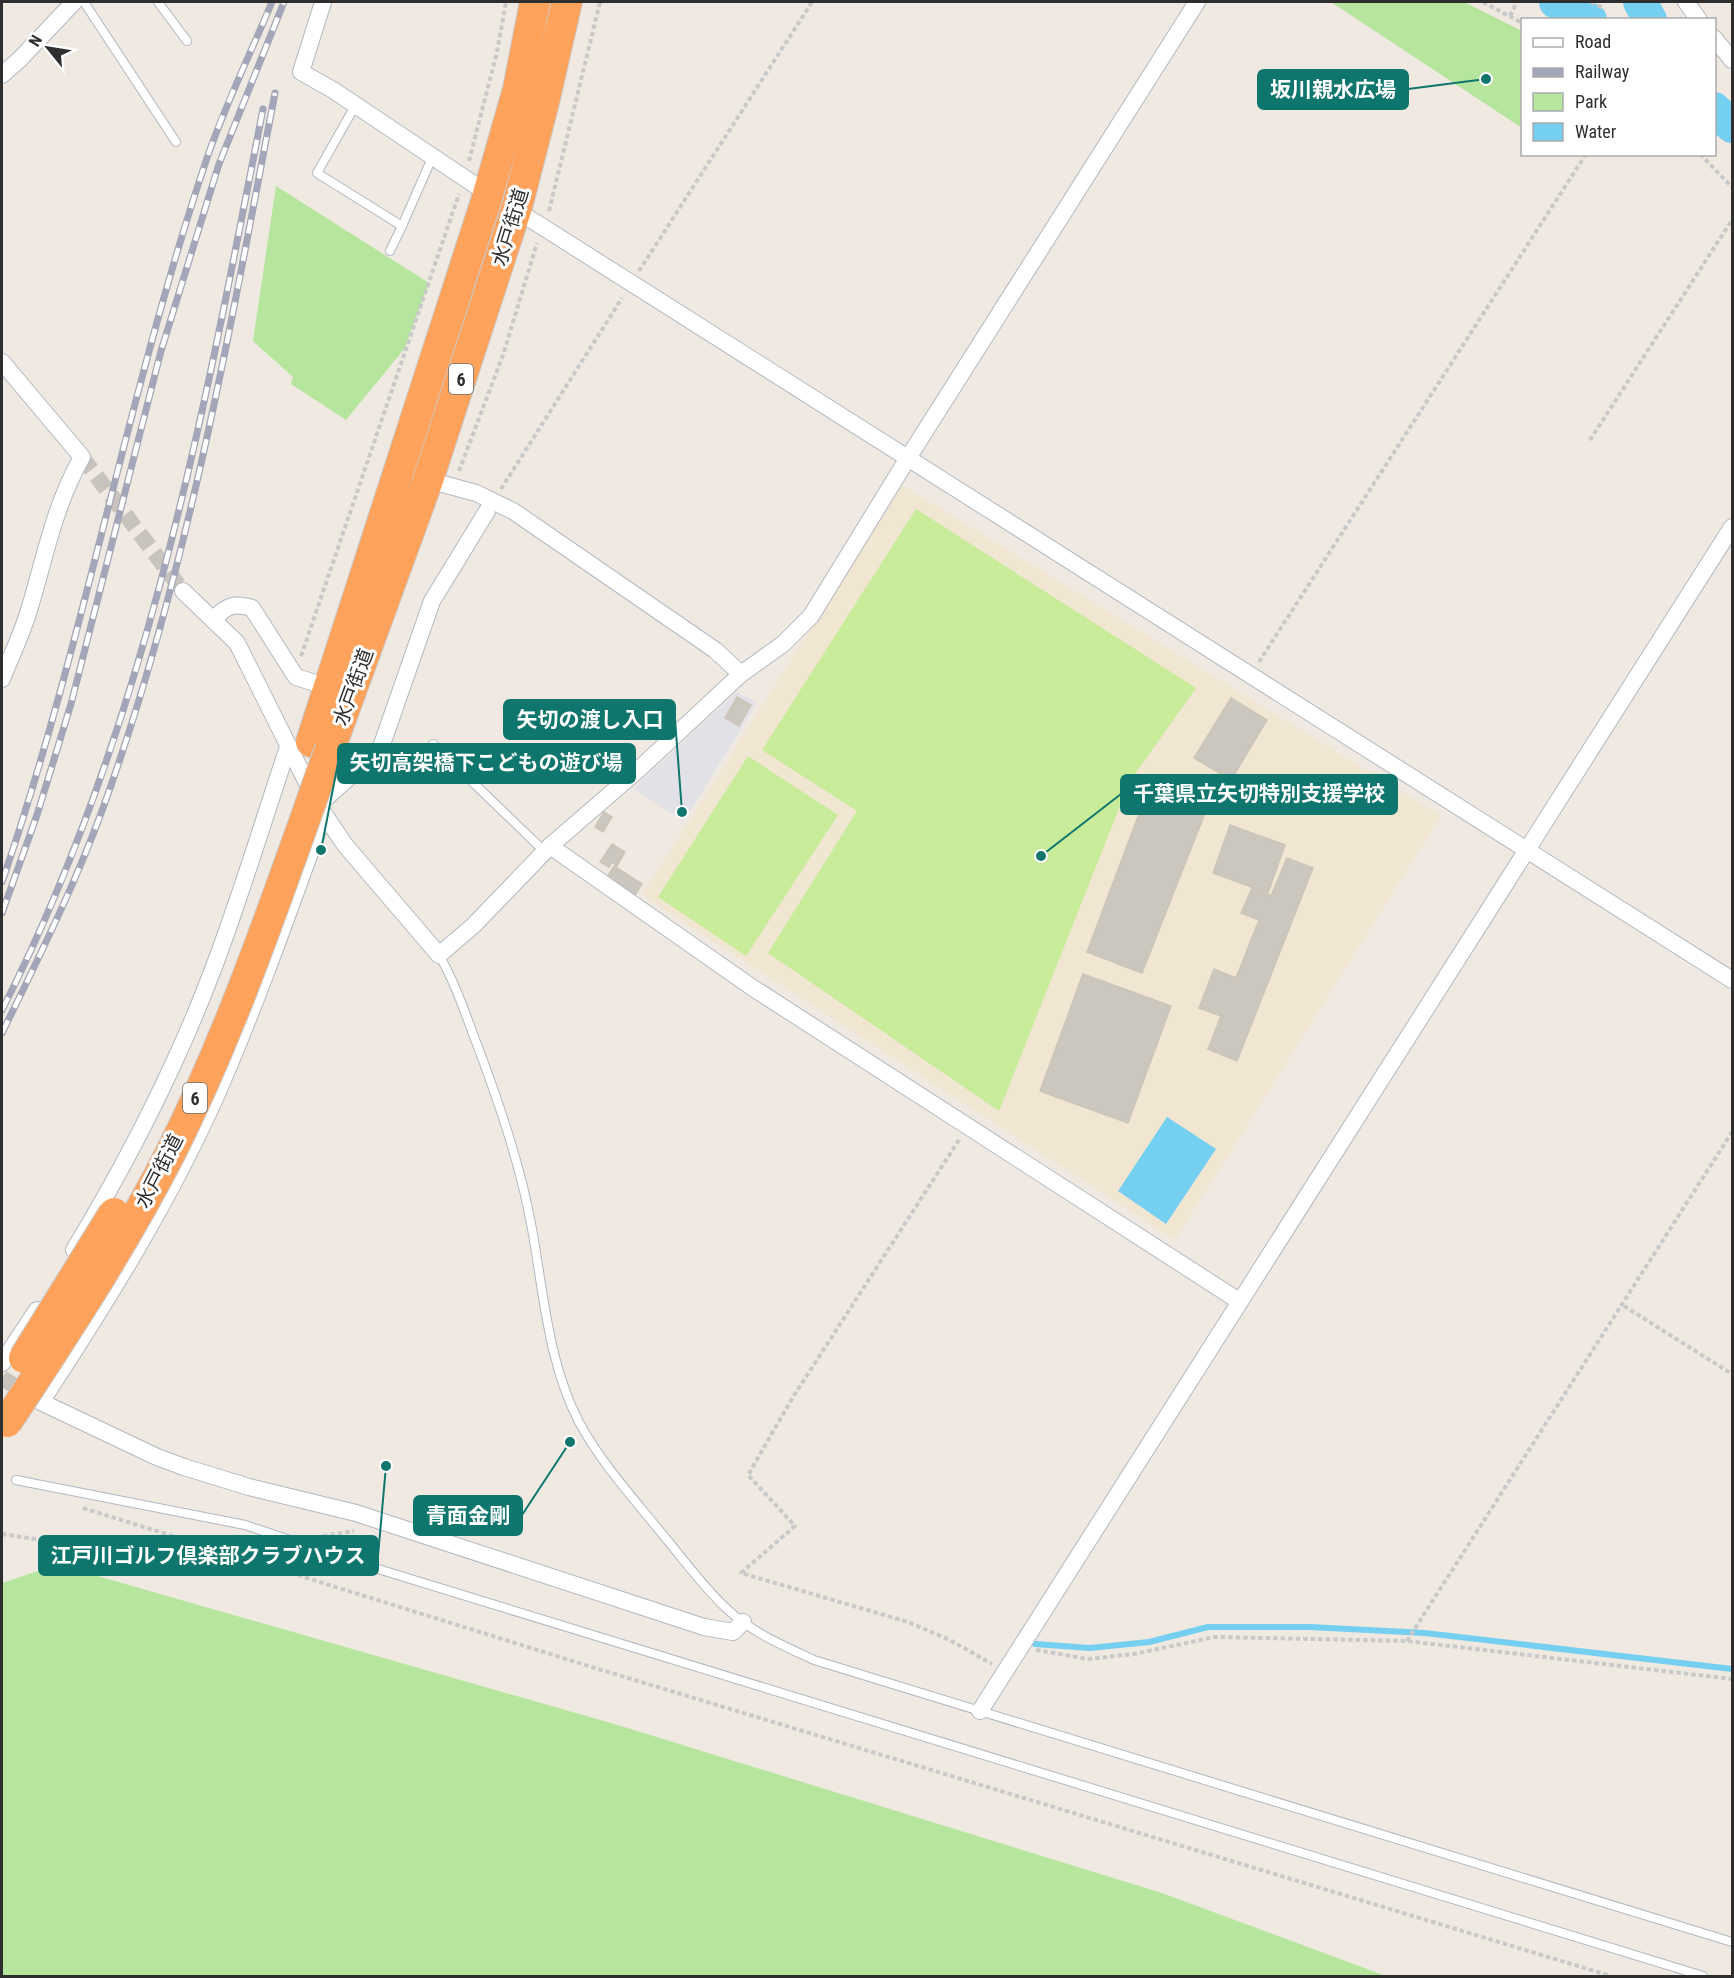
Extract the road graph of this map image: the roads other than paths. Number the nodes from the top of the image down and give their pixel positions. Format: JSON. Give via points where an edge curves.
{"nodes":[{"id":1,"x":74,"y":2,"type":"edge"},
{"id":2,"x":84,"y":2,"type":"edge"},
{"id":3,"x":158,"y":2,"type":"edge"},
{"id":4,"x":323,"y":2,"type":"edge"},
{"id":5,"x":535,"y":2,"type":"edge"},
{"id":6,"x":567,"y":2,"type":"edge"},
{"id":7,"x":1197,"y":2,"type":"edge"},
{"id":8,"x":1686,"y":2,"type":"edge"},
{"id":9,"x":1698,"y":18,"type":"edge"},
{"id":10,"x":187,"y":40,"type":"dead end"},
{"id":11,"x":1716,"y":40,"type":"edge"},
{"id":12,"x":1732,"y":60,"type":"edge"},
{"id":13,"x":2,"y":75,"type":"edge"},
{"id":14,"x":355,"y":106,"type":"junction"},
{"id":15,"x":176,"y":142,"type":"dead end"},
{"id":16,"x":432,"y":158,"type":"junction"},
{"id":17,"x":471,"y":183,"type":"road end"},
{"id":18,"x":535,"y":221,"type":"road end"},
{"id":19,"x":402,"y":226,"type":"junction"},
{"id":20,"x":390,"y":251,"type":"dead end"},
{"id":21,"x":2,"y":362,"type":"edge"},
{"id":22,"x":908,"y":458,"type":"junction"},
{"id":23,"x":441,"y":483,"type":"junction"},
{"id":24,"x":487,"y":511,"type":"dead end"},
{"id":25,"x":1732,"y":527,"type":"edge"},
{"id":26,"x":183,"y":591,"type":"tunnel mouth"},
{"id":27,"x":214,"y":619,"type":"junction"},
{"id":28,"x":741,"y":674,"type":"junction"},
{"id":29,"x":2,"y":679,"type":"edge"},
{"id":30,"x":328,"y":687,"type":"junction"},
{"id":31,"x":433,"y":744,"type":"dead end"},
{"id":32,"x":310,"y":746,"type":"junction"},
{"id":33,"x":321,"y":809,"type":"junction"},
{"id":34,"x":547,"y":849,"type":"junction"},
{"id":35,"x":1526,"y":850,"type":"junction"},
{"id":36,"x":439,"y":955,"type":"junction"},
{"id":37,"x":1732,"y":980,"type":"edge"},
{"id":38,"x":1239,"y":1301,"type":"junction"},
{"id":39,"x":2,"y":1363,"type":"edge"},
{"id":40,"x":2,"y":1394,"type":"edge"},
{"id":41,"x":4,"y":1426,"type":"edge"},
{"id":42,"x":16,"y":1480,"type":"dead end"},
{"id":43,"x":743,"y":1622,"type":"junction"},
{"id":44,"x":980,"y":1711,"type":"junction"},
{"id":45,"x":1732,"y":1942,"type":"edge"},
{"id":46,"x":1702,"y":1977,"type":"edge"}],
"edges":[{"from":1,"to":13,"type":"street"},
{"from":2,"to":15,"type":"lane"},
{"from":3,"to":10,"type":"lane"},
{"from":4,"to":14,"type":"street","via":[[301,72]]},
{"from":5,"to":30,"type":"highway","name":"水戸街道","number":"6","via":[[518,89],[486,201]]},
{"from":6,"to":23,"type":"highway","name":"水戸街道","number":"6","via":[[517,207]]},
{"from":7,"to":22,"type":"street"},
{"from":8,"to":9,"type":"street"},
{"from":11,"to":12,"type":"street"},
{"from":14,"to":16,"type":"street"},
{"from":14,"to":19,"type":"lane","via":[[317,173]]},
{"from":16,"to":17,"type":"street"},
{"from":16,"to":19,"type":"lane"},
{"from":18,"to":22,"type":"street"},
{"from":19,"to":20,"type":"lane"},
{"from":21,"to":29,"type":"street","via":[[82,458],[50,532],[28,612]]},
{"from":22,"to":28,"type":"street","via":[[811,616],[783,644]]},
{"from":22,"to":35,"type":"street"},
{"from":23,"to":28,"type":"street","via":[[476,493],[513,511],[715,650]]},
{"from":23,"to":32,"type":"highway","name":"水戸街道","number":"6"},
{"from":24,"to":33,"type":"street","via":[[432,601],[380,750]]},
{"from":25,"to":35,"type":"street"},
{"from":26,"to":27,"type":"street"},
{"from":27,"to":30,"type":"street","via":[[225,607],[238,604],[252,608],[296,677]]},
{"from":27,"to":32,"type":"street","via":[[237,643]]},
{"from":28,"to":34,"type":"street"},
{"from":30,"to":32,"type":"highway","name":"水戸街道","number":"6"},
{"from":31,"to":34,"type":"lane"},
{"from":32,"to":33,"type":"street"},
{"from":32,"to":39,"type":"street","via":[[151,1110],[110,1190]]},
{"from":32,"to":40,"type":"highway","name":"水戸街道","number":"6","bridge":true,"via":[[207,1028],[157,1136],[87,1260]]},
{"from":32,"to":41,"type":"highway","name":"水戸街道","number":"6","bridge":true,"via":[[224,1034],[170,1154],[104,1274]]},
{"from":33,"to":36,"type":"street","via":[[345,845]]},
{"from":33,"to":43,"type":"street","via":[[270,966],[216,1095],[153,1221],[41,1402],[183,1467],[356,1513],[704,1627],[732,1632]]},
{"from":34,"to":36,"type":"street","via":[[474,925]]},
{"from":34,"to":38,"type":"street","via":[[753,988]]},
{"from":35,"to":37,"type":"street"},
{"from":35,"to":38,"type":"street"},
{"from":36,"to":43,"type":"lane","via":[[462,1004],[510,1139],[532,1229],[547,1330],[579,1421],[643,1510],[712,1594]]},
{"from":38,"to":44,"type":"street"},
{"from":42,"to":46,"type":"lane","via":[[245,1525],[296,1540],[378,1569]]},
{"from":43,"to":44,"type":"lane","via":[[772,1641],[814,1660]]},
{"from":44,"to":45,"type":"lane"}]}
